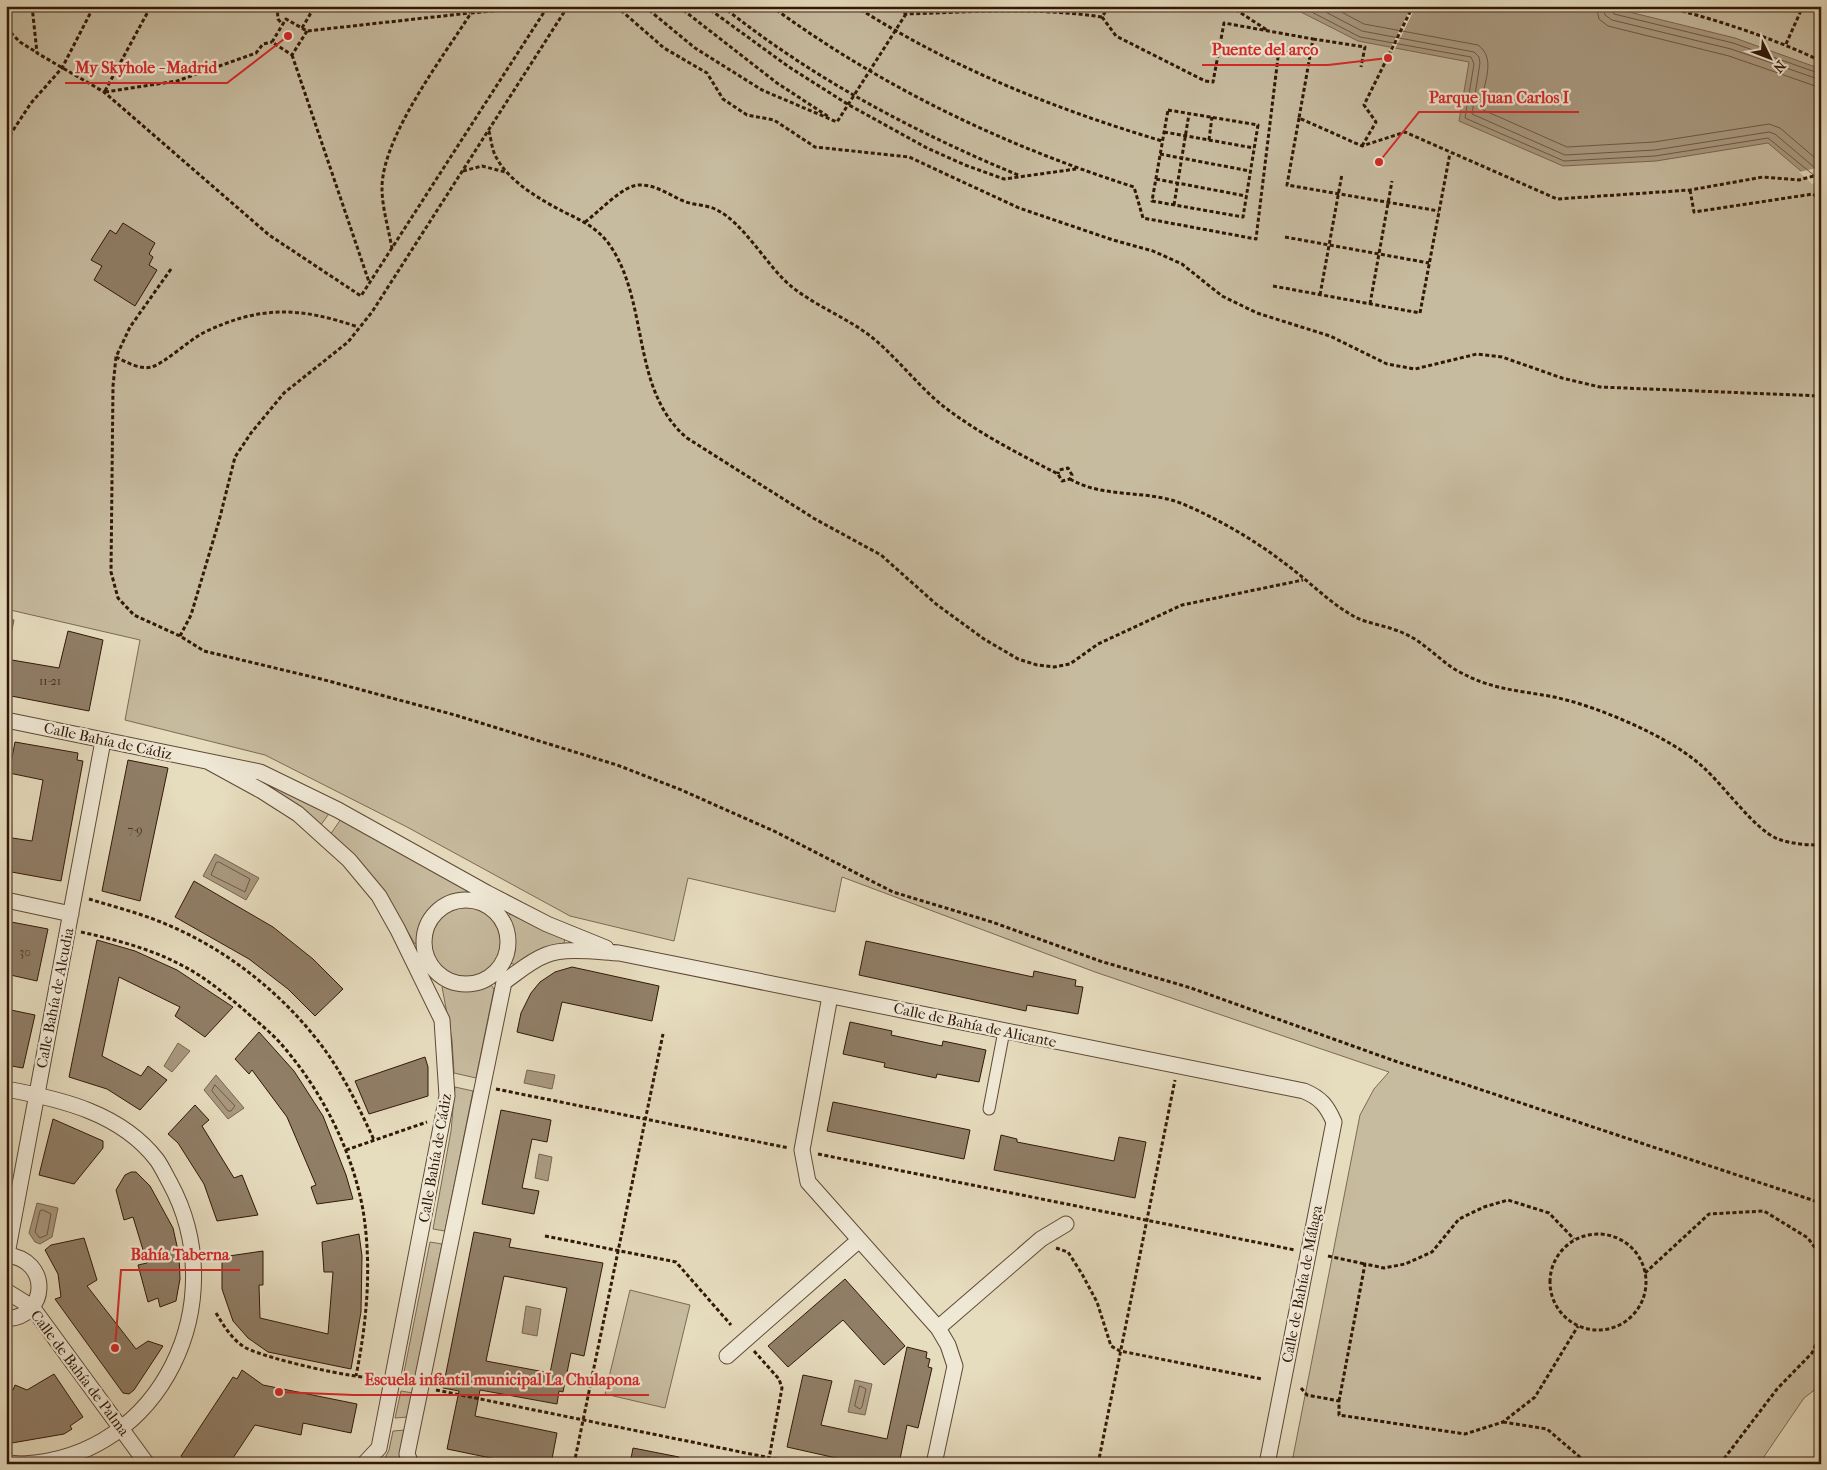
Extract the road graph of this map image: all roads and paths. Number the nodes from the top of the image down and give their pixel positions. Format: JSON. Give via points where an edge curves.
{"nodes":[{"id":1,"x":32,"y":6,"type":"edge"},
{"id":2,"x":94,"y":6,"type":"edge"},
{"id":3,"x":151,"y":6,"type":"edge"},
{"id":4,"x":277,"y":6,"type":"edge"},
{"id":5,"x":315,"y":6,"type":"edge"},
{"id":6,"x":463,"y":6,"type":"edge"},
{"id":7,"x":472,"y":6,"type":"edge"},
{"id":8,"x":546,"y":6,"type":"edge"},
{"id":9,"x":568,"y":6,"type":"edge"},
{"id":10,"x":616,"y":6,"type":"edge"},
{"id":11,"x":644,"y":6,"type":"edge"},
{"id":12,"x":678,"y":6,"type":"edge"},
{"id":13,"x":705,"y":6,"type":"edge"},
{"id":14,"x":722,"y":6,"type":"edge"},
{"id":15,"x":771,"y":6,"type":"edge"},
{"id":16,"x":855,"y":6,"type":"edge"},
{"id":17,"x":903,"y":6,"type":"edge"},
{"id":18,"x":910,"y":6,"type":"edge"},
{"id":19,"x":1109,"y":6,"type":"edge"},
{"id":20,"x":1230,"y":6,"type":"edge"},
{"id":21,"x":1413,"y":6,"type":"edge"},
{"id":22,"x":1664,"y":6,"type":"edge"},
{"id":23,"x":1803,"y":6,"type":"edge"},
{"id":24,"x":471,"y":13,"type":"junction"},
{"id":25,"x":905,"y":14,"type":"junction"},
{"id":26,"x":1102,"y":17,"type":"junction"},
{"id":27,"x":282,"y":24,"type":"junction"},
{"id":28,"x":6,"y":28,"type":"edge"},
{"id":29,"x":302,"y":28,"type":"junction"},
{"id":30,"x":307,"y":31,"type":"junction"},
{"id":31,"x":894,"y":31,"type":"junction"},
{"id":32,"x":1269,"y":31,"type":"junction"},
{"id":33,"x":1313,"y":39,"type":"junction"},
{"id":34,"x":272,"y":42,"type":"junction"},
{"id":35,"x":1786,"y":45,"type":"junction"},
{"id":36,"x":37,"y":53,"type":"junction"},
{"id":37,"x":1310,"y":54,"type":"junction"},
{"id":38,"x":292,"y":55,"type":"junction"},
{"id":39,"x":1821,"y":61,"type":"edge"},
{"id":40,"x":1362,"y":67,"type":"dead end"},
{"id":41,"x":62,"y":68,"type":"junction"},
{"id":42,"x":869,"y":72,"type":"junction"},
{"id":43,"x":104,"y":92,"type":"junction"},
{"id":44,"x":855,"y":97,"type":"junction"},
{"id":45,"x":850,"y":105,"type":"junction"},
{"id":46,"x":1190,"y":114,"type":"junction"},
{"id":47,"x":1212,"y":117,"type":"junction"},
{"id":48,"x":1299,"y":118,"type":"junction"},
{"id":49,"x":837,"y":122,"type":"junction"},
{"id":50,"x":489,"y":131,"type":"junction"},
{"id":51,"x":1164,"y":132,"type":"junction"},
{"id":52,"x":1186,"y":136,"type":"junction"},
{"id":53,"x":1209,"y":140,"type":"junction"},
{"id":54,"x":6,"y":141,"type":"edge"},
{"id":55,"x":1162,"y":141,"type":"junction"},
{"id":56,"x":1362,"y":146,"type":"junction"},
{"id":57,"x":1254,"y":148,"type":"junction"},
{"id":58,"x":1450,"y":153,"type":"junction"},
{"id":59,"x":1160,"y":154,"type":"junction"},
{"id":60,"x":1182,"y":159,"type":"junction"},
{"id":61,"x":1078,"y":169,"type":"junction"},
{"id":62,"x":463,"y":171,"type":"junction"},
{"id":63,"x":1250,"y":171,"type":"junction"},
{"id":64,"x":505,"y":172,"type":"junction"},
{"id":65,"x":1342,"y":174,"type":"dead end"},
{"id":66,"x":1821,"y":174,"type":"edge"},
{"id":67,"x":1019,"y":176,"type":"junction"},
{"id":68,"x":1156,"y":178,"type":"junction"},
{"id":69,"x":1392,"y":181,"type":"dead end"},
{"id":70,"x":1178,"y":183,"type":"junction"},
{"id":71,"x":1690,"y":190,"type":"junction"},
{"id":72,"x":1338,"y":194,"type":"junction"},
{"id":73,"x":1246,"y":196,"type":"junction"},
{"id":74,"x":1821,"y":200,"type":"edge"},
{"id":75,"x":1388,"y":203,"type":"junction"},
{"id":76,"x":1174,"y":205,"type":"junction"},
{"id":77,"x":1439,"y":211,"type":"junction"},
{"id":78,"x":585,"y":222,"type":"junction"},
{"id":79,"x":1285,"y":237,"type":"dead end"},
{"id":80,"x":1329,"y":245,"type":"junction"},
{"id":81,"x":392,"y":249,"type":"junction"},
{"id":82,"x":1379,"y":254,"type":"junction"},
{"id":83,"x":1429,"y":263,"type":"junction"},
{"id":84,"x":171,"y":269,"type":"dead end"},
{"id":85,"x":370,"y":283,"type":"junction"},
{"id":86,"x":1273,"y":286,"type":"dead end"},
{"id":87,"x":1320,"y":295,"type":"junction"},
{"id":88,"x":1370,"y":304,"type":"junction"},
{"id":89,"x":358,"y":327,"type":"junction"},
{"id":90,"x":116,"y":357,"type":"junction"},
{"id":91,"x":1821,"y":396,"type":"edge"},
{"id":92,"x":1058,"y":474,"type":"junction"},
{"id":93,"x":1070,"y":479,"type":"junction"},
{"id":94,"x":1303,"y":580,"type":"junction"},
{"id":95,"x":180,"y":636,"type":"junction"},
{"id":96,"x":6,"y":720,"type":"edge"},
{"id":97,"x":103,"y":741,"type":"junction"},
{"id":98,"x":209,"y":762,"type":"junction"},
{"id":99,"x":1821,"y":845,"type":"edge"},
{"id":100,"x":85,"y":898,"type":"dead end"},
{"id":101,"x":484,"y":898,"type":"junction"},
{"id":102,"x":6,"y":900,"type":"edge"},
{"id":103,"x":71,"y":914,"type":"junction"},
{"id":104,"x":78,"y":931,"type":"dead end"},
{"id":105,"x":619,"y":953,"type":"junction"},
{"id":106,"x":421,"y":962,"type":"junction"},
{"id":107,"x":499,"y":978,"type":"junction"},
{"id":108,"x":830,"y":996,"type":"junction"},
{"id":109,"x":1004,"y":1031,"type":"junction"},
{"id":110,"x":663,"y":1034,"type":"dead end"},
{"id":111,"x":1174,"y":1082,"type":"dead end"},
{"id":112,"x":6,"y":1089,"type":"edge"},
{"id":113,"x":495,"y":1089,"type":"dead end"},
{"id":114,"x":37,"y":1095,"type":"junction"},
{"id":115,"x":1327,"y":1106,"type":"joint"},
{"id":116,"x":989,"y":1109,"type":"dead end"},
{"id":117,"x":645,"y":1118,"type":"junction"},
{"id":118,"x":430,"y":1121,"type":"dead end"},
{"id":119,"x":374,"y":1140,"type":"junction"},
{"id":120,"x":791,"y":1148,"type":"dead end"},
{"id":121,"x":346,"y":1150,"type":"junction"},
{"id":122,"x":810,"y":1152,"type":"dead end"},
{"id":123,"x":1821,"y":1203,"type":"edge"},
{"id":124,"x":1147,"y":1218,"type":"junction"},
{"id":125,"x":1066,"y":1224,"type":"dead end"},
{"id":126,"x":545,"y":1236,"type":"dead end"},
{"id":127,"x":1574,"y":1239,"type":"junction"},
{"id":128,"x":858,"y":1241,"type":"junction"},
{"id":129,"x":1052,"y":1246,"type":"dead end"},
{"id":130,"x":617,"y":1250,"type":"junction"},
{"id":131,"x":1295,"y":1250,"type":"dead end"},
{"id":132,"x":7,"y":1254,"type":"edge"},
{"id":133,"x":1328,"y":1256,"type":"dead end"},
{"id":134,"x":1821,"y":1256,"type":"edge"},
{"id":135,"x":1365,"y":1264,"type":"junction"},
{"id":136,"x":1645,"y":1273,"type":"junction"},
{"id":137,"x":6,"y":1291,"type":"edge"},
{"id":138,"x":32,"y":1307,"type":"junction"},
{"id":139,"x":216,"y":1313,"type":"dead end"},
{"id":140,"x":6,"y":1319,"type":"edge"},
{"id":141,"x":731,"y":1325,"type":"dead end"},
{"id":142,"x":1578,"y":1326,"type":"junction"},
{"id":143,"x":938,"y":1328,"type":"junction"},
{"id":144,"x":1821,"y":1333,"type":"edge"},
{"id":145,"x":753,"y":1350,"type":"dead end"},
{"id":146,"x":1120,"y":1351,"type":"junction"},
{"id":147,"x":727,"y":1356,"type":"dead end"},
{"id":148,"x":356,"y":1376,"type":"junction"},
{"id":149,"x":379,"y":1378,"type":"dead end"},
{"id":150,"x":1262,"y":1379,"type":"dead end"},
{"id":151,"x":1300,"y":1388,"type":"dead end"},
{"id":152,"x":431,"y":1390,"type":"dead end"},
{"id":153,"x":1339,"y":1402,"type":"junction"},
{"id":154,"x":583,"y":1420,"type":"junction"},
{"id":155,"x":1503,"y":1422,"type":"junction"},
{"id":156,"x":122,"y":1430,"type":"junction"},
{"id":157,"x":769,"y":1458,"type":"junction"},
{"id":158,"x":6,"y":1463,"type":"edge"},
{"id":159,"x":22,"y":1464,"type":"edge"},
{"id":160,"x":147,"y":1464,"type":"edge"},
{"id":161,"x":364,"y":1464,"type":"edge"},
{"id":162,"x":412,"y":1464,"type":"edge"},
{"id":163,"x":574,"y":1464,"type":"edge"},
{"id":164,"x":768,"y":1464,"type":"edge"},
{"id":165,"x":800,"y":1464,"type":"edge"},
{"id":166,"x":934,"y":1464,"type":"edge"},
{"id":167,"x":1098,"y":1464,"type":"edge"},
{"id":168,"x":1267,"y":1464,"type":"edge"},
{"id":169,"x":1588,"y":1464,"type":"edge"},
{"id":170,"x":1720,"y":1464,"type":"edge"}],
"edges":[{"from":1,"to":36,"type":"path"},
{"from":2,"to":41,"type":"path"},
{"from":3,"to":43,"type":"path"},
{"from":4,"to":27,"type":"path","via":[[278,19]]},
{"from":5,"to":29,"type":"path"},
{"from":6,"to":24,"type":"path"},
{"from":7,"to":24,"type":"path"},
{"from":8,"to":24,"type":"path"},
{"from":8,"to":81,"type":"path"},
{"from":9,"to":50,"type":"path"},
{"from":10,"to":91,"type":"path","via":[[664,48],[707,73],[723,99],[747,115],[774,120],[815,148],[909,157],[1019,208],[1153,251],[1182,264],[1222,296],[1257,313],[1330,336],[1387,364],[1415,369],[1476,354],[1502,357],[1562,378],[1600,386]]},
{"from":11,"to":49,"type":"path","via":[[695,48],[762,90]]},
{"from":12,"to":49,"type":"path","via":[[777,83]]},
{"from":13,"to":45,"type":"path","via":[[789,68]]},
{"from":14,"to":44,"type":"path","via":[[797,61]]},
{"from":15,"to":42,"type":"path"},
{"from":16,"to":31,"type":"path"},
{"from":17,"to":25,"type":"path"},
{"from":18,"to":25,"type":"path"},
{"from":19,"to":26,"type":"path"},
{"from":20,"to":32,"type":"path"},
{"from":21,"to":56,"type":"path","via":[[1364,105],[1376,122]]},
{"from":22,"to":35,"type":"path","via":[[1720,20]]},
{"from":23,"to":35,"type":"path"},
{"from":24,"to":30,"type":"path"},
{"from":24,"to":81,"type":"path","via":[[403,121],[387,157],[382,188]]},
{"from":25,"to":26,"type":"path","via":[[1016,10],[1063,11]]},
{"from":25,"to":31,"type":"path"},
{"from":26,"to":32,"type":"path","via":[[1116,36],[1205,81],[1213,82],[1224,23]]},
{"from":27,"to":29,"type":"path","via":[[286,19]]},
{"from":27,"to":34,"type":"path"},
{"from":28,"to":36,"type":"path"},
{"from":29,"to":30,"type":"path"},
{"from":30,"to":38,"type":"path"},
{"from":31,"to":42,"type":"path"},
{"from":31,"to":55,"type":"path","via":[[1024,95]]},
{"from":32,"to":33,"type":"path"},
{"from":33,"to":37,"type":"path"},
{"from":33,"to":40,"type":"path","via":[[1365,47]]},
{"from":34,"to":38,"type":"path"},
{"from":34,"to":43,"type":"path","via":[[263,44],[256,53],[178,81]]},
{"from":35,"to":39,"type":"path"},
{"from":36,"to":41,"type":"path"},
{"from":37,"to":48,"type":"path"},
{"from":37,"to":61,"type":"path","via":[[1279,49],[1256,239],[1144,218],[1134,187]]},
{"from":38,"to":85,"type":"path"},
{"from":41,"to":43,"type":"path"},
{"from":41,"to":54,"type":"path","via":[[31,103]]},
{"from":42,"to":44,"type":"path"},
{"from":42,"to":61,"type":"path","via":[[971,126]]},
{"from":43,"to":85,"type":"path","via":[[269,235],[361,296]]},
{"from":44,"to":45,"type":"path"},
{"from":44,"to":67,"type":"path","via":[[963,152]]},
{"from":45,"to":49,"type":"path"},
{"from":45,"to":67,"type":"path","via":[[964,165],[1004,179]]},
{"from":46,"to":47,"type":"path"},
{"from":46,"to":51,"type":"path","via":[[1168,110]]},
{"from":46,"to":52,"type":"path"},
{"from":47,"to":53,"type":"path"},
{"from":47,"to":57,"type":"path","via":[[1258,125]]},
{"from":48,"to":56,"type":"path"},
{"from":48,"to":72,"type":"path","via":[[1287,185]]},
{"from":50,"to":62,"type":"path"},
{"from":50,"to":64,"type":"path","via":[[495,155]]},
{"from":51,"to":52,"type":"path"},
{"from":51,"to":55,"type":"path"},
{"from":52,"to":53,"type":"path"},
{"from":52,"to":60,"type":"path"},
{"from":53,"to":57,"type":"path"},
{"from":55,"to":59,"type":"path"},
{"from":56,"to":58,"type":"path","via":[[1405,132]]},
{"from":57,"to":63,"type":"path"},
{"from":58,"to":71,"type":"path","via":[[1557,199]]},
{"from":58,"to":77,"type":"path"},
{"from":59,"to":60,"type":"path"},
{"from":59,"to":68,"type":"path"},
{"from":60,"to":63,"type":"path"},
{"from":60,"to":70,"type":"path"},
{"from":61,"to":67,"type":"path"},
{"from":62,"to":64,"type":"path","via":[[482,166]]},
{"from":62,"to":89,"type":"path","via":[[372,312]]},
{"from":63,"to":73,"type":"path"},
{"from":64,"to":78,"type":"path","via":[[545,202]]},
{"from":65,"to":72,"type":"path"},
{"from":66,"to":71,"type":"path","via":[[1799,180],[1763,177]]},
{"from":68,"to":70,"type":"path"},
{"from":68,"to":76,"type":"path","via":[[1152,201]]},
{"from":69,"to":75,"type":"path"},
{"from":70,"to":73,"type":"path"},
{"from":70,"to":76,"type":"path"},
{"from":71,"to":74,"type":"path","via":[[1694,212],[1814,194]]},
{"from":72,"to":75,"type":"path"},
{"from":72,"to":80,"type":"path"},
{"from":73,"to":76,"type":"path","via":[[1243,217]]},
{"from":75,"to":77,"type":"path"},
{"from":75,"to":82,"type":"path"},
{"from":77,"to":83,"type":"path"},
{"from":78,"to":92,"type":"path","via":[[622,191],[638,184],[656,187],[685,202],[715,209],[729,218],[790,285],[815,304],[867,334],[942,405]]},
{"from":78,"to":94,"type":"path","via":[[610,244],[624,271],[632,294],[640,345],[660,403],[674,428],[815,519],[881,555],[936,604],[1018,659],[1054,667],[1070,664],[1098,644],[1182,605]]},
{"from":79,"to":80,"type":"path"},
{"from":80,"to":82,"type":"path"},
{"from":80,"to":87,"type":"path"},
{"from":81,"to":85,"type":"path"},
{"from":82,"to":83,"type":"path"},
{"from":82,"to":88,"type":"path"},
{"from":83,"to":88,"type":"path","via":[[1420,313]]},
{"from":84,"to":90,"type":"path","via":[[130,327]]},
{"from":86,"to":87,"type":"path"},
{"from":87,"to":88,"type":"path"},
{"from":89,"to":90,"type":"path","via":[[323,315],[278,311],[246,316],[203,334],[152,367],[133,365]]},
{"from":89,"to":95,"type":"path","via":[[348,342],[284,393],[235,457],[194,606]]},
{"from":90,"to":95,"type":"path","via":[[111,572],[118,598],[134,616]]},
{"from":92,"to":93,"type":"path","via":[[1062,481]]},
{"from":92,"to":93,"type":"path","via":[[1063,467],[1068,468]]},
{"from":93,"to":94,"type":"path","via":[[1081,485],[1182,504],[1258,544]]},
{"from":94,"to":99,"type":"path","via":[[1355,617],[1404,633],[1455,669],[1485,684],[1581,704],[1674,745],[1703,767],[1764,832],[1779,839]]},
{"from":95,"to":123,"type":"path","via":[[204,651],[455,715],[617,765],[776,832],[893,892],[1190,988],[1384,1057]]},
{"from":96,"to":97,"type":"street","name":"Calle Bahía de Cádiz"},
{"from":97,"to":98,"type":"street","name":"Calle Bahía de Cádiz"},
{"from":97,"to":103,"type":"street","name":"Calle Bahía de Alcudia"},
{"from":98,"to":101,"type":"street","name":"Calle Bahía de Cádiz","via":[[260,772],[338,810]]},
{"from":98,"to":106,"type":"street","name":"Calle Bahía de Cádiz","via":[[298,814],[349,860],[379,896]]},
{"from":100,"to":119,"type":"path","via":[[169,925],[213,948],[254,976],[290,1010],[327,1053],[355,1099]]},
{"from":101,"to":105,"type":"street","name":"Calle de Bahía de Alicante"},
{"from":101,"to":106,"type":"street","via":[[453,902],[440,909],[425,932]]},
{"from":101,"to":107,"type":"street","via":[[502,921],[507,935]]},
{"from":102,"to":103,"type":"street"},
{"from":103,"to":114,"type":"street","name":"Calle Bahía de Alcudia"},
{"from":104,"to":121,"type":"path","via":[[145,949],[186,967],[220,989],[282,1044],[313,1084]]},
{"from":105,"to":107,"type":"street","name":"Calle de Bahía de Alicante","via":[[583,951],[548,954]]},
{"from":105,"to":108,"type":"street","name":"Calle de Bahía de Alicante"},
{"from":106,"to":107,"type":"street","via":[[445,979],[457,983],[470,984]]},
{"from":106,"to":161,"type":"street","name":"Calle Bahía de Cádiz","via":[[442,1020],[447,1096],[379,1448]]},
{"from":107,"to":162,"type":"street","name":"Calle Bahía de Cádiz","via":[[407,1454]]},
{"from":108,"to":109,"type":"street","name":"Calle de Bahía de Alicante"},
{"from":108,"to":128,"type":"street","via":[[802,1150],[808,1182]]},
{"from":109,"to":115,"type":"street","name":"Calle de Bahía de Alicante","via":[[1304,1091],[1317,1096]]},
{"from":109,"to":116,"type":"street"},
{"from":110,"to":117,"type":"path"},
{"from":111,"to":124,"type":"path"},
{"from":112,"to":114,"type":"street"},
{"from":113,"to":117,"type":"path"},
{"from":114,"to":132,"type":"street","name":"Calle Bahía de Alcudia"},
{"from":114,"to":156,"type":"street","via":[[101,1114],[157,1160],[182,1205],[193,1247],[194,1284],[186,1336],[156,1394]]},
{"from":115,"to":168,"type":"street","name":"Calle de Bahía de Málaga","via":[[1334,1122],[1332,1135]]},
{"from":117,"to":120,"type":"path"},
{"from":117,"to":130,"type":"path"},
{"from":118,"to":119,"type":"path"},
{"from":119,"to":121,"type":"path"},
{"from":121,"to":148,"type":"path","via":[[363,1210],[368,1284],[365,1330]]},
{"from":122,"to":124,"type":"path"},
{"from":124,"to":131,"type":"path"},
{"from":124,"to":146,"type":"path"},
{"from":125,"to":143,"type":"street","via":[[1041,1239]]},
{"from":126,"to":130,"type":"path"},
{"from":127,"to":135,"type":"path","via":[[1549,1214],[1508,1200],[1459,1220],[1432,1252],[1405,1264],[1384,1268]]},
{"from":127,"to":136,"type":"path","via":[[1595,1233],[1612,1235],[1628,1244],[1639,1257]]},
{"from":127,"to":142,"type":"path","via":[[1561,1250],[1552,1266],[1549,1282],[1552,1299],[1561,1313]]},
{"from":128,"to":143,"type":"street"},
{"from":128,"to":147,"type":"street"},
{"from":129,"to":146,"type":"path","via":[[1068,1252],[1097,1302],[1112,1346]]},
{"from":130,"to":141,"type":"path","via":[[676,1262]]},
{"from":130,"to":154,"type":"path"},
{"from":132,"to":138,"type":"street","via":[[30,1264],[37,1275],[40,1286]]},
{"from":133,"to":135,"type":"path"},
{"from":134,"to":136,"type":"path","via":[[1808,1238],[1764,1211],[1709,1214]]},
{"from":135,"to":153,"type":"path"},
{"from":136,"to":142,"type":"path","via":[[1643,1299],[1634,1314],[1611,1328],[1594,1330]]},
{"from":137,"to":138,"type":"street","name":"Calle de Bahía de Palma"},
{"from":138,"to":140,"type":"street","via":[[25,1314]]},
{"from":138,"to":156,"type":"street","name":"Calle de Bahía de Palma"},
{"from":139,"to":148,"type":"path","via":[[230,1335],[246,1348],[275,1358]]},
{"from":142,"to":155,"type":"path","via":[[1535,1397]]},
{"from":143,"to":166,"type":"street","via":[[955,1366]]},
{"from":144,"to":170,"type":"path","via":[[1812,1353],[1777,1389]]},
{"from":145,"to":157,"type":"path","via":[[779,1379],[782,1388]]},
{"from":146,"to":150,"type":"path"},
{"from":146,"to":167,"type":"path"},
{"from":148,"to":149,"type":"path"},
{"from":151,"to":153,"type":"path","via":[[1307,1395]]},
{"from":152,"to":154,"type":"path"},
{"from":153,"to":155,"type":"path","via":[[1339,1415],[1465,1434]]},
{"from":154,"to":157,"type":"path"},
{"from":154,"to":163,"type":"path"},
{"from":155,"to":169,"type":"path","via":[[1547,1429]]},
{"from":156,"to":159,"type":"street","via":[[75,1455]]},
{"from":156,"to":160,"type":"street","name":"Calle de Bahía de Palma"},
{"from":157,"to":164,"type":"path"},
{"from":157,"to":165,"type":"path"},
{"from":158,"to":159,"type":"street"}]}
